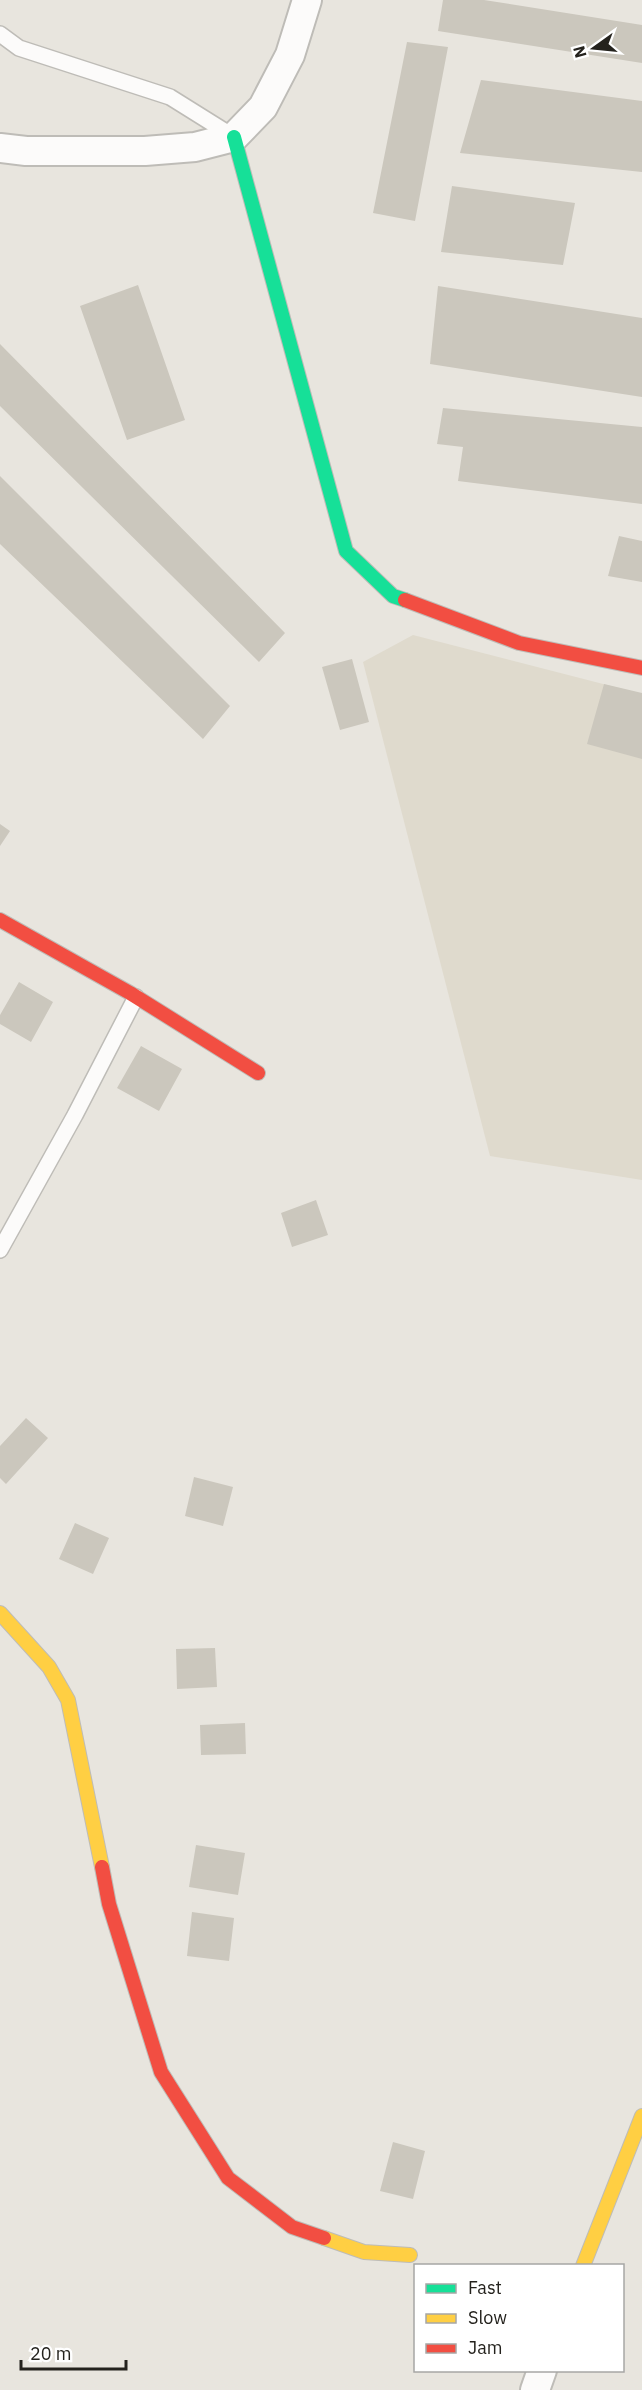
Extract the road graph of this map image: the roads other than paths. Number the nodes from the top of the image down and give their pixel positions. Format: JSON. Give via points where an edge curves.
{"nodes":[{"id":1,"x":308,"y":0,"type":"edge"},
{"id":2,"x":0,"y":34,"type":"edge"},
{"id":3,"x":234,"y":137,"type":"junction"},
{"id":4,"x":0,"y":148,"type":"edge"},
{"id":5,"x":642,"y":668,"type":"edge"},
{"id":6,"x":0,"y":920,"type":"edge"},
{"id":7,"x":136,"y":997,"type":"junction"},
{"id":8,"x":258,"y":1073,"type":"dead end"},
{"id":9,"x":0,"y":1250,"type":"edge"},
{"id":10,"x":0,"y":1613,"type":"edge"},
{"id":11,"x":639,"y":2132,"type":"edge"},
{"id":12,"x":410,"y":2256,"type":"dead end"},
{"id":13,"x":583,"y":2264,"type":"edge"},
{"id":14,"x":542,"y":2372,"type":"edge"},
{"id":15,"x":535,"y":2390,"type":"edge"}],
"edges":[{"from":1,"to":3,"type":"street","via":[[290,55],[263,107]]},
{"from":2,"to":3,"type":"lane","via":[[19,48],[170,97]]},
{"from":3,"to":4,"type":"street","via":[[195,147],[145,152]]},
{"from":3,"to":5,"type":"street","via":[[346,551],[393,596],[519,643]]},
{"from":6,"to":7,"type":"street"},
{"from":7,"to":8,"type":"street"},
{"from":7,"to":9,"type":"lane"},
{"from":10,"to":12,"type":"street","via":[[49,1667],[68,1701],[109,1904],[161,2072],[228,2178],[292,2227],[364,2253]]},
{"from":11,"to":13,"type":"street"},
{"from":14,"to":15,"type":"street"}]}
